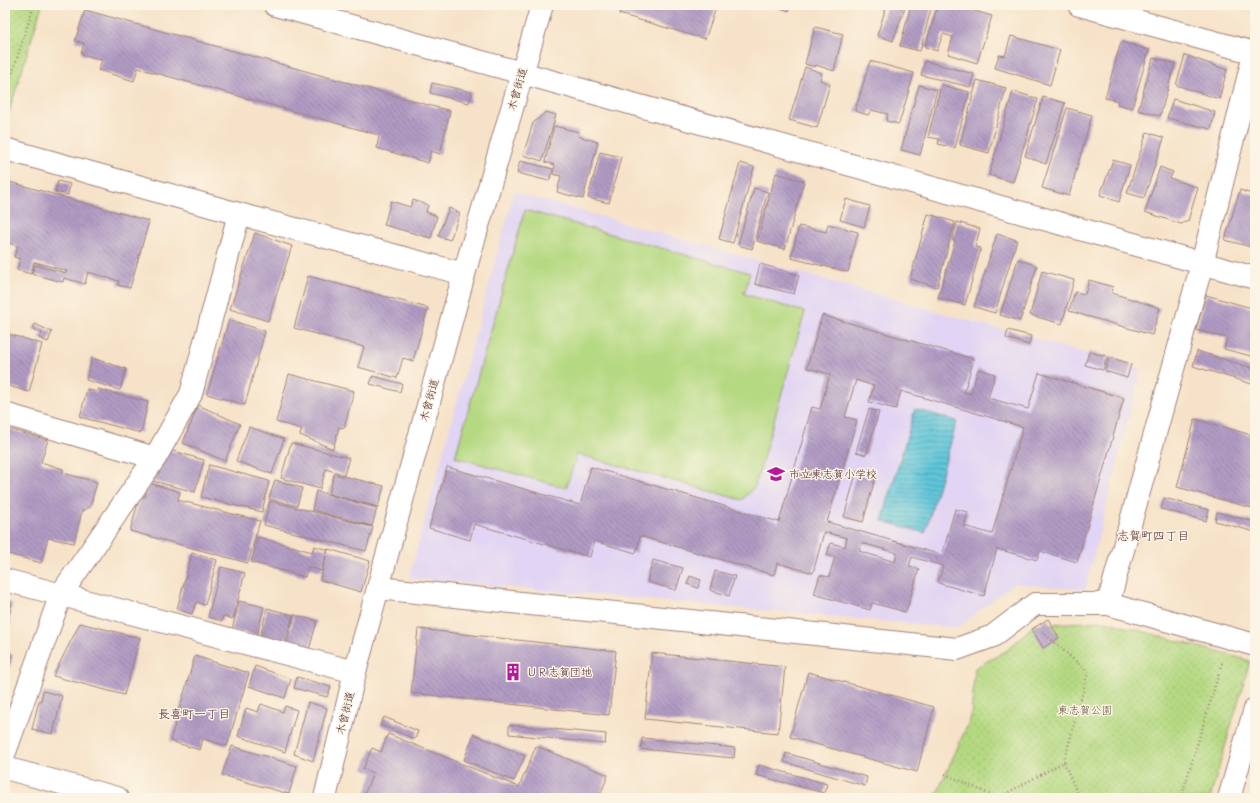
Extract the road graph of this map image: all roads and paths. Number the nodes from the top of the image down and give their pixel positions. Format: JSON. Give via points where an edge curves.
{"nodes":[{"id":1,"x":34,"y":5,"type":"edge"},
{"id":2,"x":275,"y":5,"type":"edge"},
{"id":3,"x":542,"y":5,"type":"edge"},
{"id":4,"x":1079,"y":5,"type":"edge"},
{"id":5,"x":1255,"y":52,"type":"edge"},
{"id":6,"x":522,"y":72,"type":"junction"},
{"id":7,"x":5,"y":96,"type":"edge"},
{"id":8,"x":5,"y":149,"type":"edge"},
{"id":9,"x":239,"y":214,"type":"junction"},
{"id":10,"x":1202,"y":264,"type":"junction"},
{"id":11,"x":464,"y":274,"type":"junction"},
{"id":12,"x":1255,"y":278,"type":"edge"},
{"id":13,"x":5,"y":414,"type":"edge"},
{"id":14,"x":155,"y":458,"type":"junction"},
{"id":15,"x":5,"y":580,"type":"edge"},
{"id":16,"x":378,"y":588,"type":"junction"},
{"id":17,"x":60,"y":594,"type":"junction"},
{"id":18,"x":1108,"y":604,"type":"junction"},
{"id":19,"x":1040,"y":630,"type":"dead end"},
{"id":20,"x":1230,"y":638,"type":"junction"},
{"id":21,"x":1255,"y":645,"type":"edge"},
{"id":22,"x":355,"y":672,"type":"junction"},
{"id":23,"x":1255,"y":709,"type":"edge"},
{"id":24,"x":5,"y":752,"type":"edge"},
{"id":25,"x":1064,"y":762,"type":"junction"},
{"id":26,"x":5,"y":768,"type":"edge"},
{"id":27,"x":945,"y":774,"type":"dead end"},
{"id":28,"x":117,"y":798,"type":"edge"},
{"id":29,"x":325,"y":798,"type":"edge"},
{"id":30,"x":998,"y":798,"type":"edge"},
{"id":31,"x":1079,"y":798,"type":"edge"},
{"id":32,"x":1181,"y":798,"type":"edge"},
{"id":33,"x":1229,"y":798,"type":"edge"}],
"edges":[{"from":1,"to":7,"type":"path"},
{"from":2,"to":6,"type":"street"},
{"from":3,"to":6,"type":"street","name":"木曾街道"},
{"from":4,"to":5,"type":"street"},
{"from":5,"to":10,"type":"street"},
{"from":6,"to":10,"type":"street"},
{"from":6,"to":11,"type":"street","name":"木曾街道"},
{"from":8,"to":9,"type":"street"},
{"from":9,"to":11,"type":"street"},
{"from":9,"to":14,"type":"street","via":[[191,394]]},
{"from":10,"to":12,"type":"street"},
{"from":10,"to":18,"type":"street"},
{"from":11,"to":16,"type":"street","name":"木曾街道"},
{"from":13,"to":14,"type":"street"},
{"from":14,"to":17,"type":"street"},
{"from":15,"to":17,"type":"street"},
{"from":16,"to":18,"type":"street","via":[[957,649],[993,636],[1034,604]]},
{"from":16,"to":22,"type":"street","name":"木曾街道"},
{"from":17,"to":22,"type":"street"},
{"from":17,"to":24,"type":"street"},
{"from":18,"to":20,"type":"street"},
{"from":19,"to":25,"type":"path","via":[[1088,672]]},
{"from":20,"to":21,"type":"street"},
{"from":20,"to":32,"type":"path"},
{"from":22,"to":29,"type":"street","name":"木曾街道"},
{"from":23,"to":33,"type":"street"},
{"from":25,"to":30,"type":"path"},
{"from":25,"to":31,"type":"path"},
{"from":26,"to":28,"type":"street"},
{"from":27,"to":30,"type":"path"}]}
